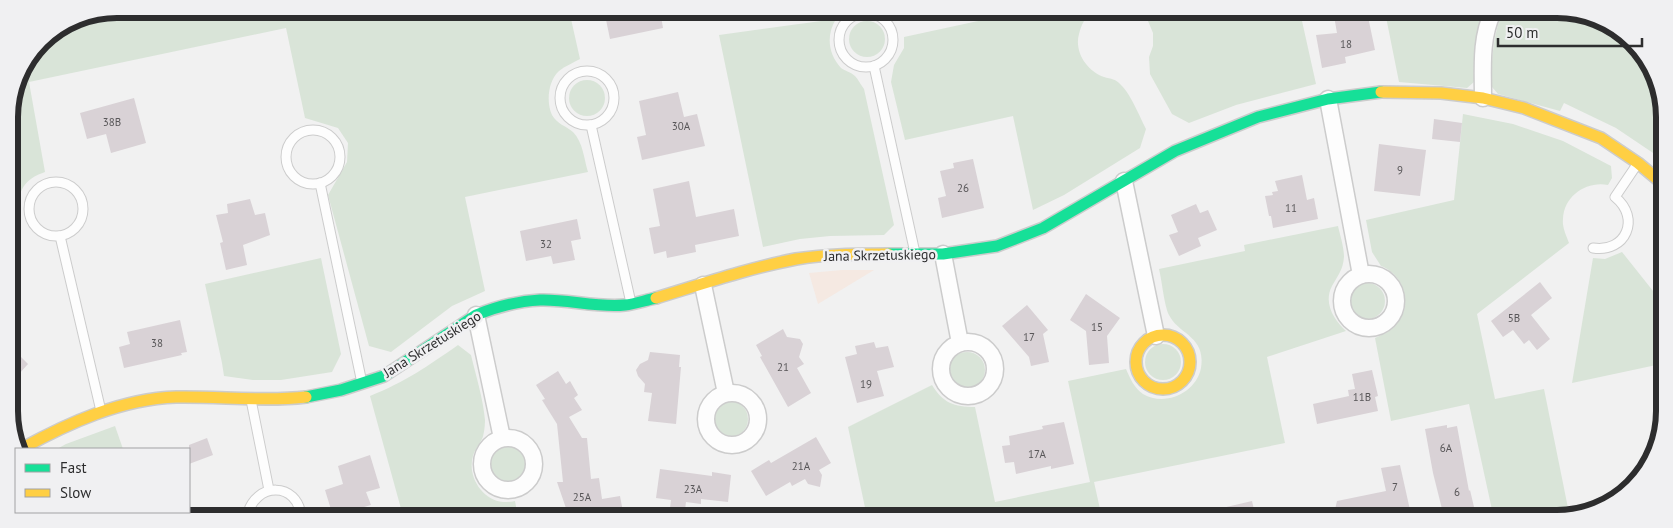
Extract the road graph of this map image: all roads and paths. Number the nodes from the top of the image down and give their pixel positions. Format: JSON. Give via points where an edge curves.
{"nodes":[{"id":1,"x":851,"y":18,"type":"edge"},
{"id":2,"x":881,"y":18,"type":"edge"},
{"id":3,"x":1490,"y":18,"type":"edge"},
{"id":4,"x":874,"y":66,"type":"junction"},
{"id":5,"x":1328,"y":98,"type":"junction"},
{"id":6,"x":1483,"y":98,"type":"junction"},
{"id":7,"x":592,"y":125,"type":"junction"},
{"id":8,"x":1638,"y":163,"type":"junction"},
{"id":9,"x":1656,"y":178,"type":"edge"},
{"id":10,"x":1124,"y":181,"type":"junction"},
{"id":11,"x":320,"y":183,"type":"junction"},
{"id":12,"x":60,"y":236,"type":"junction"},
{"id":13,"x":1593,"y":248,"type":"dead end"},
{"id":14,"x":916,"y":254,"type":"junction"},
{"id":15,"x":943,"y":254,"type":"junction"},
{"id":16,"x":1361,"y":274,"type":"dead end"},
{"id":17,"x":703,"y":285,"type":"junction"},
{"id":18,"x":631,"y":304,"type":"junction"},
{"id":19,"x":476,"y":315,"type":"junction"},
{"id":20,"x":1156,"y":336,"type":"junction"},
{"id":21,"x":960,"y":343,"type":"dead end"},
{"id":22,"x":362,"y":383,"type":"junction"},
{"id":23,"x":726,"y":393,"type":"dead end"},
{"id":24,"x":251,"y":399,"type":"junction"},
{"id":25,"x":102,"y":413,"type":"junction"},
{"id":26,"x":502,"y":438,"type":"dead end"},
{"id":27,"x":24,"y":447,"type":"edge"},
{"id":28,"x":269,"y":490,"type":"junction"},
{"id":29,"x":248,"y":510,"type":"edge"},
{"id":30,"x":299,"y":510,"type":"edge"}],
"edges":[{"from":1,"to":4,"type":"lane","via":[[841,30],[840,48],[851,63],[860,67]]},
{"from":2,"to":4,"type":"lane","via":[[890,28],[893,45],[885,60]]},
{"from":3,"to":6,"type":"street","via":[[1484,43]]},
{"from":4,"to":14,"type":"lane"},
{"from":5,"to":6,"type":"street","name":"Jana Skrzetuskiego","via":[[1376,92],[1441,93]]},
{"from":5,"to":10,"type":"street","name":"Jana Skrzetuskiego","via":[[1258,116],[1175,151]]},
{"from":5,"to":16,"type":"street"},
{"from":6,"to":8,"type":"street","name":"Jana Skrzetuskiego","via":[[1555,118],[1601,138]]},
{"from":7,"to":7,"type":"lane","via":[[570,120],[560,101],[563,86],[580,72],[603,76],[609,82],[614,97],[610,112]]},
{"from":7,"to":18,"type":"lane"},
{"from":8,"to":9,"type":"street","name":"Jana Skrzetuskiego"},
{"from":8,"to":13,"type":"lane","via":[[1616,197],[1628,217],[1625,235],[1610,247]]},
{"from":10,"to":15,"type":"street","name":"Jana Skrzetuskiego","via":[[1043,228],[998,246]]},
{"from":10,"to":20,"type":"street"},
{"from":11,"to":11,"type":"lane","via":[[332,177],[337,170],[340,154],[332,138],[317,130],[308,131],[292,139],[285,156],[287,166],[298,180],[307,184]]},
{"from":11,"to":22,"type":"lane"},
{"from":12,"to":12,"type":"lane","via":[[80,222],[83,204],[76,189],[52,182],[36,190],[31,198],[30,217],[42,231]]},
{"from":12,"to":25,"type":"lane"},
{"from":14,"to":15,"type":"street","name":"Jana Skrzetuskiego"},
{"from":14,"to":17,"type":"street","name":"Jana Skrzetuskiego","via":[[836,254],[796,259]]},
{"from":15,"to":21,"type":"street"},
{"from":17,"to":18,"type":"street","name":"Jana Skrzetuskiego"},
{"from":17,"to":23,"type":"street"},
{"from":18,"to":19,"type":"street","name":"Jana Skrzetuskiego","via":[[540,300],[511,304]]},
{"from":19,"to":22,"type":"street","name":"Jana Skrzetuskiego","via":[[396,369]]},
{"from":19,"to":26,"type":"street"},
{"from":20,"to":20,"type":"street","via":[[1140,348],[1137,368],[1150,386],[1174,387],[1190,370],[1189,353],[1186,346],[1173,336]]},
{"from":22,"to":24,"type":"street","name":"Jana Skrzetuskiego","via":[[310,397]]},
{"from":24,"to":25,"type":"street","name":"Jana Skrzetuskiego","via":[[174,397]]},
{"from":24,"to":28,"type":"lane"},
{"from":25,"to":27,"type":"street","name":"Jana Skrzetuskiego"},
{"from":28,"to":29,"type":"lane","via":[[254,499]]},
{"from":28,"to":30,"type":"lane","via":[[278,490],[294,498]]}]}
